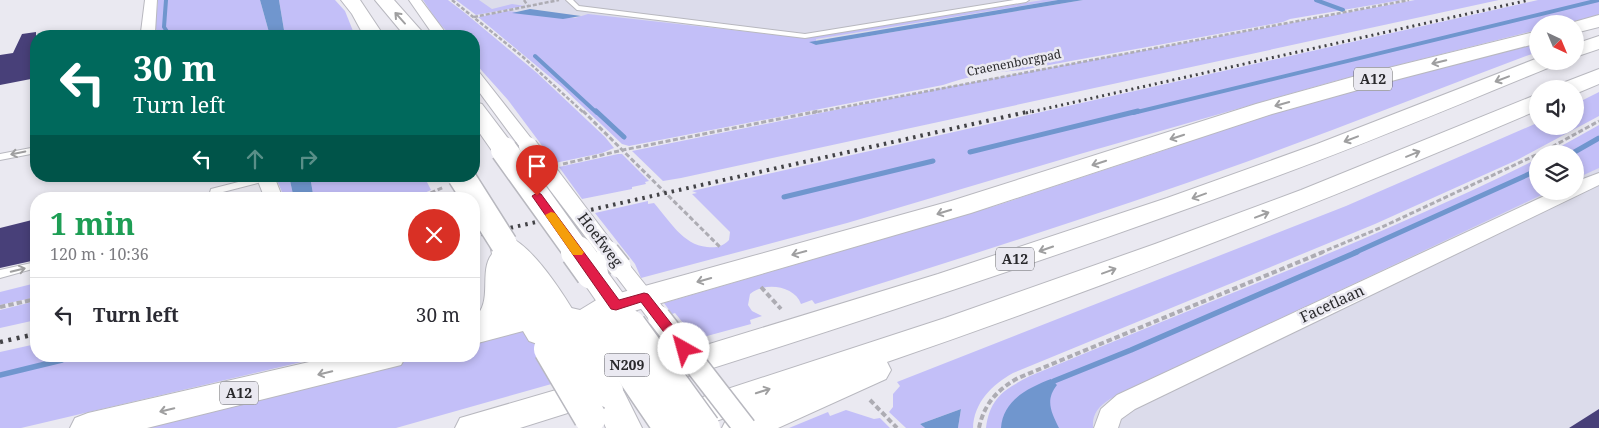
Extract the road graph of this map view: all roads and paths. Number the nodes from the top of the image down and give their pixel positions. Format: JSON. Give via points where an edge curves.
{"nodes":[{"id":1,"x":151,"y":0,"type":"edge"},
{"id":2,"x":350,"y":0,"type":"edge"},
{"id":3,"x":384,"y":0,"type":"edge"},
{"id":4,"x":414,"y":0,"type":"edge"},
{"id":5,"x":452,"y":0,"type":"edge"},
{"id":6,"x":524,"y":0,"type":"edge"},
{"id":7,"x":560,"y":0,"type":"edge"},
{"id":8,"x":569,"y":0,"type":"edge"},
{"id":9,"x":1026,"y":0,"type":"edge"},
{"id":10,"x":1409,"y":0,"type":"edge"},
{"id":11,"x":528,"y":6,"type":"junction"},
{"id":12,"x":474,"y":17,"type":"junction"},
{"id":13,"x":1599,"y":21,"type":"edge"},
{"id":14,"x":1584,"y":25,"type":"edge"},
{"id":15,"x":148,"y":30,"type":"edge"},
{"id":16,"x":370,"y":30,"type":"edge"},
{"id":17,"x":411,"y":30,"type":"edge"},
{"id":18,"x":436,"y":30,"type":"edge"},
{"id":19,"x":1529,"y":39,"type":"edge"},
{"id":20,"x":1599,"y":42,"type":"edge"},
{"id":21,"x":1584,"y":48,"type":"edge"},
{"id":22,"x":1529,"y":69,"type":"edge"},
{"id":23,"x":1599,"y":76,"type":"edge"},
{"id":24,"x":1584,"y":82,"type":"edge"},
{"id":25,"x":480,"y":85,"type":"edge"},
{"id":26,"x":1529,"y":105,"type":"edge"},
{"id":27,"x":480,"y":115,"type":"edge"},
{"id":28,"x":1599,"y":121,"type":"edge"},
{"id":29,"x":1555,"y":145,"type":"edge"},
{"id":30,"x":516,"y":148,"type":"junction"},
{"id":31,"x":623,"y":150,"type":"junction"},
{"id":32,"x":30,"y":151,"type":"edge"},
{"id":33,"x":0,"y":157,"type":"edge"},
{"id":34,"x":1529,"y":158,"type":"edge"},
{"id":35,"x":1599,"y":178,"type":"edge"},
{"id":36,"x":247,"y":182,"type":"edge"},
{"id":37,"x":1584,"y":185,"type":"edge"},
{"id":38,"x":214,"y":192,"type":"edge"},
{"id":39,"x":1551,"y":200,"type":"edge"},
{"id":40,"x":480,"y":206,"type":"edge"},
{"id":41,"x":504,"y":244,"type":"junction"},
{"id":42,"x":720,"y":247,"type":"dead end"},
{"id":43,"x":30,"y":266,"type":"edge"},
{"id":44,"x":0,"y":274,"type":"edge"},
{"id":45,"x":760,"y":287,"type":"dead end"},
{"id":46,"x":30,"y":300,"type":"edge"},
{"id":47,"x":1014,"y":306,"type":"junction"},
{"id":48,"x":0,"y":307,"type":"edge"},
{"id":49,"x":781,"y":309,"type":"dead end"},
{"id":50,"x":578,"y":317,"type":"junction"},
{"id":51,"x":480,"y":332,"type":"edge"},
{"id":52,"x":364,"y":362,"type":"edge"},
{"id":53,"x":692,"y":385,"type":"junction"},
{"id":54,"x":870,"y":400,"type":"dead end"},
{"id":55,"x":612,"y":422,"type":"edge"},
{"id":56,"x":88,"y":428,"type":"edge"},
{"id":57,"x":473,"y":428,"type":"edge"},
{"id":58,"x":650,"y":428,"type":"edge"},
{"id":59,"x":670,"y":428,"type":"edge"},
{"id":60,"x":704,"y":428,"type":"edge"},
{"id":61,"x":740,"y":428,"type":"edge"},
{"id":62,"x":745,"y":428,"type":"edge"},
{"id":63,"x":897,"y":428,"type":"edge"},
{"id":64,"x":979,"y":428,"type":"edge"},
{"id":65,"x":1106,"y":428,"type":"edge"}],
"edges":[{"from":1,"to":15,"type":"street"},
{"from":2,"to":16,"type":"main road"},
{"from":17,"to":3,"type":"main road","one_way":true},
{"from":4,"to":18,"type":"street"},
{"from":5,"to":12,"type":"path"},
{"from":6,"to":11,"type":"path"},
{"from":7,"to":11,"type":"path"},
{"from":8,"to":9,"type":"lane","via":[[577,8],[805,36]]},
{"from":10,"to":31,"type":"path","name":"Craenenborgpad"},
{"from":11,"to":12,"type":"path"},
{"from":12,"to":31,"type":"path","via":[[540,71]]},
{"from":13,"to":14,"type":"main road"},
{"from":19,"to":50,"type":"main road","number":"A12","one_way":true,"via":[[1272,107],[961,207]]},
{"from":20,"to":21,"type":"main road"},
{"from":22,"to":57,"type":"main road","number":"A12","one_way":true,"via":[[1316,153],[1091,234],[772,338]]},
{"from":23,"to":24,"type":"main road"},
{"from":25,"to":30,"type":"street","name":"Hoefweg"},
{"from":47,"to":26,"type":"main road","one_way":true,"via":[[1269,212]]},
{"from":27,"to":30,"type":"main road","name":"Hoefweg","number":"N209"},
{"from":28,"to":29,"type":"path"},
{"from":30,"to":50,"type":"main road","name":"Hoefweg","number":"N209","bridge":true,"via":[[606,270]]},
{"from":31,"to":42,"type":"path"},
{"from":32,"to":33,"type":"lane","one_way":true},
{"from":34,"to":64,"type":"path","via":[[1380,228],[1028,372],[993,394]]},
{"from":35,"to":37,"type":"street"},
{"from":36,"to":38,"type":"lane"},
{"from":39,"to":65,"type":"street","name":"Facetlaan","via":[[1131,399],[1117,407],[1106,422]]},
{"from":40,"to":41,"type":"main road","name":"Hoefweg","number":"N209","bridge":true},
{"from":41,"to":50,"type":"main road","name":"Hoefweg","number":"N209"},
{"from":41,"to":50,"type":"main road","via":[[499,286]]},
{"from":44,"to":43,"type":"lane","one_way":true},
{"from":45,"to":49,"type":"path"},
{"from":46,"to":48,"type":"path"},
{"from":58,"to":47,"type":"main road","one_way":true},
{"from":47,"to":61,"type":"main road","via":[[797,406]]},
{"from":50,"to":51,"type":"main road","number":"A12"},
{"from":50,"to":53,"type":"main road","name":"Hoefweg","number":"N209","bridge":true},
{"from":50,"to":55,"type":"main road","number":"N209","bridge":true},
{"from":50,"to":59,"type":"main road","number":"N209","bridge":true,"via":[[615,347]]},
{"from":52,"to":56,"type":"main road","number":"A12","one_way":true},
{"from":53,"to":60,"type":"main road","number":"N209","bridge":true},
{"from":53,"to":62,"type":"street","bridge":true},
{"from":54,"to":63,"type":"path"}]}
